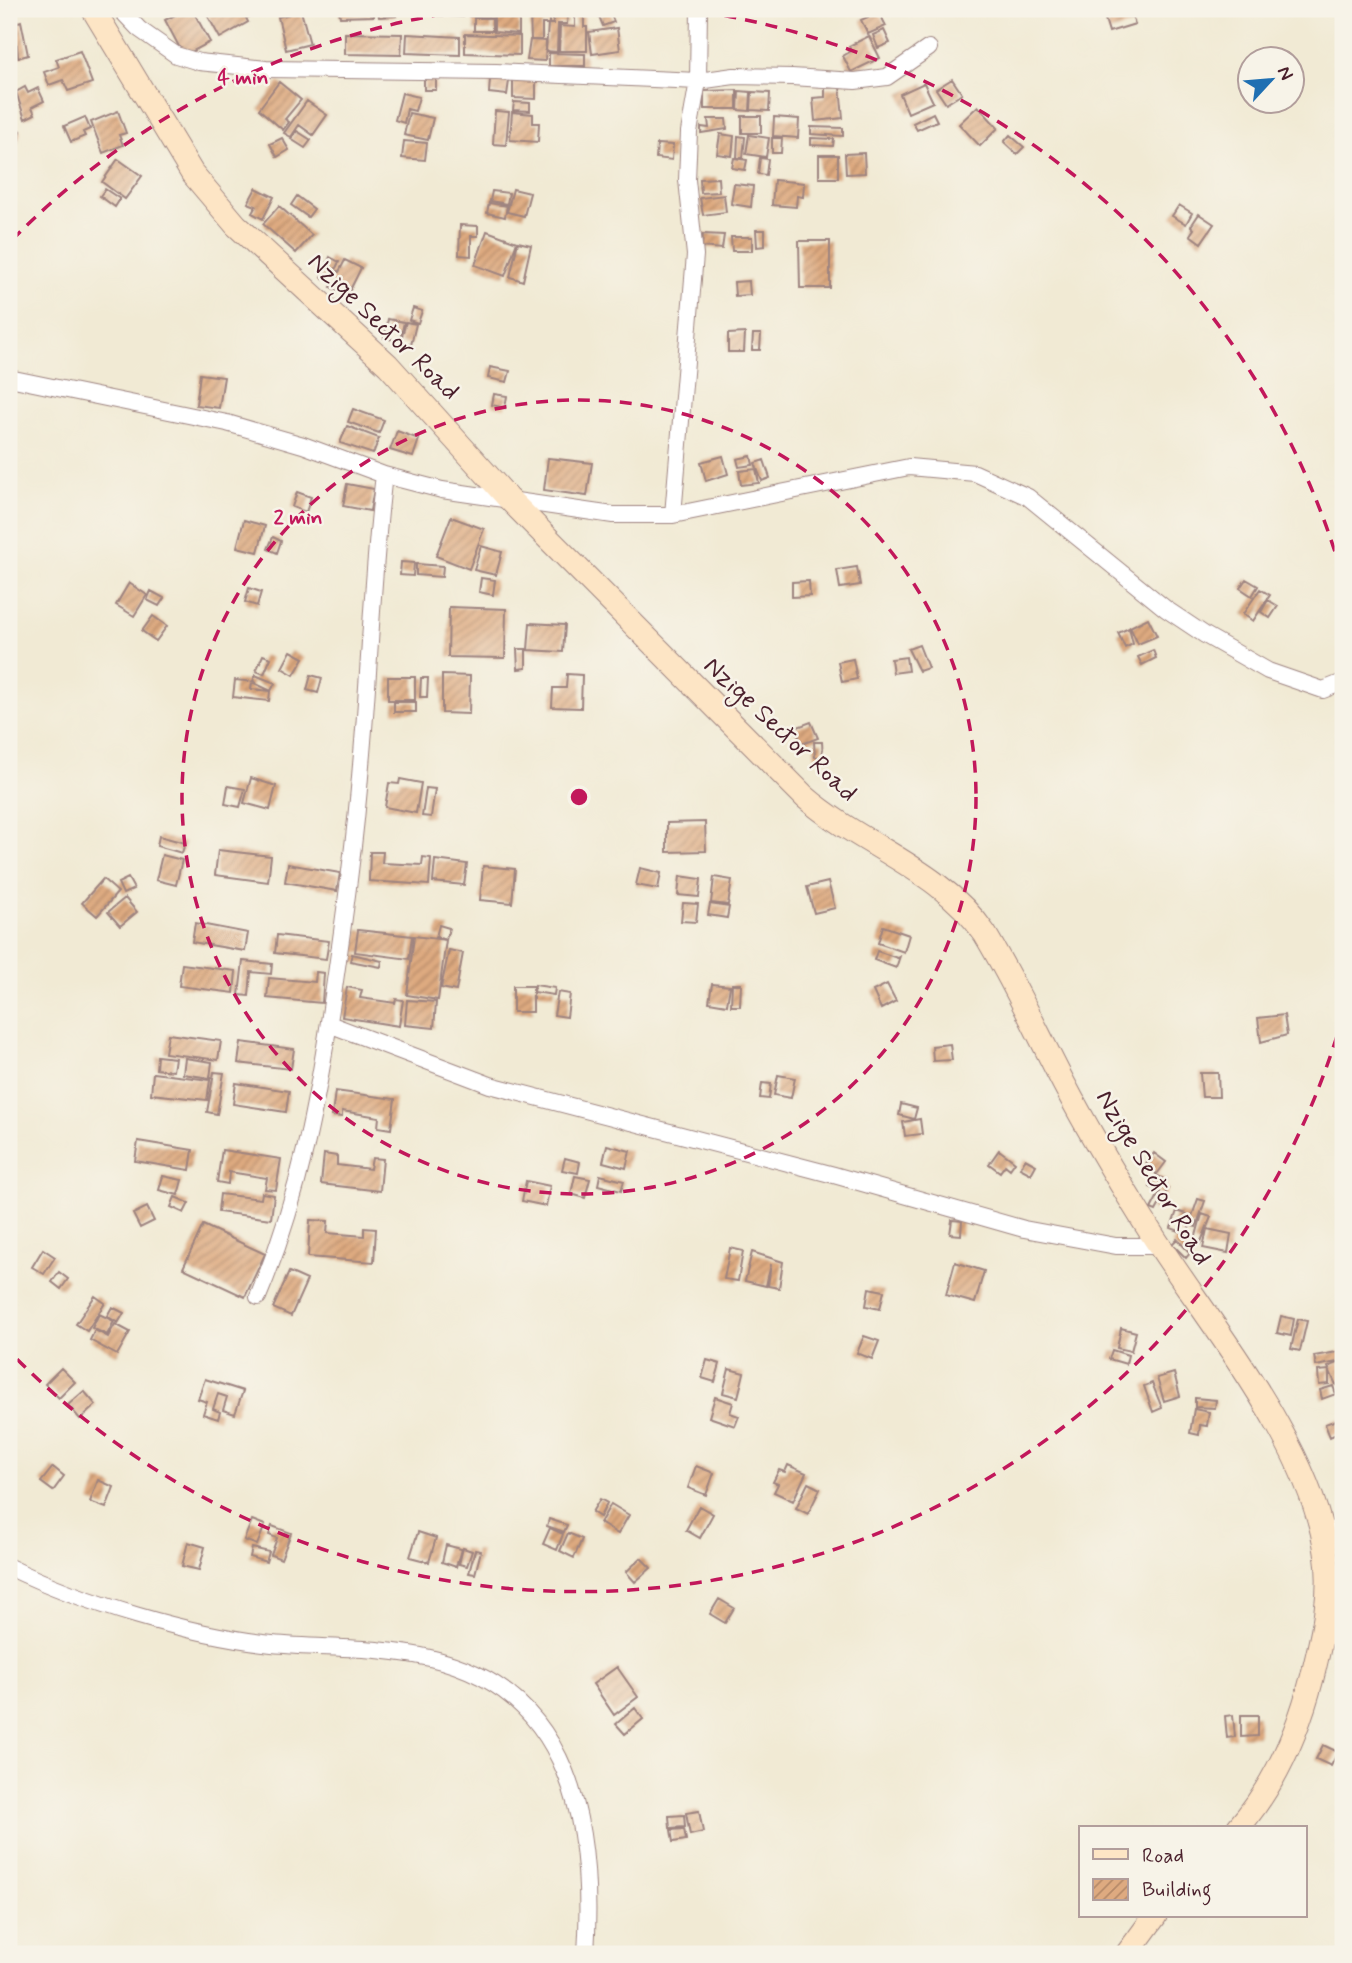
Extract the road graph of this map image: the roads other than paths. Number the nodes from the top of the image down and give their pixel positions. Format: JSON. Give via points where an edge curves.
{"nodes":[{"id":1,"x":93,"y":9,"type":"edge"},
{"id":2,"x":120,"y":9,"type":"edge"},
{"id":3,"x":699,"y":9,"type":"edge"},
{"id":4,"x":929,"y":48,"type":"dead end"},
{"id":5,"x":698,"y":81,"type":"junction"},
{"id":6,"x":9,"y":378,"type":"edge"},
{"id":7,"x":384,"y":475,"type":"junction"},
{"id":8,"x":508,"y":498,"type":"junction"},
{"id":9,"x":673,"y":515,"type":"junction"},
{"id":10,"x":1343,"y":682,"type":"edge"},
{"id":11,"x":329,"y":1024,"type":"junction"},
{"id":12,"x":1159,"y":1246,"type":"junction"},
{"id":13,"x":258,"y":1297,"type":"dead end"},
{"id":14,"x":1320,"y":1527,"type":"junction"},
{"id":15,"x":1343,"y":1533,"type":"edge"},
{"id":16,"x":9,"y":1567,"type":"edge"},
{"id":17,"x":1240,"y":1826,"type":"edge"},
{"id":18,"x":1154,"y":1918,"type":"edge"},
{"id":19,"x":586,"y":1954,"type":"edge"},
{"id":20,"x":1127,"y":1954,"type":"edge"}],
"edges":[{"from":1,"to":8,"type":"main road","name":"Nzige Sector Road","via":[[211,198],[388,365]]},
{"from":2,"to":5,"type":"street","via":[[176,55],[214,64]]},
{"from":3,"to":5,"type":"street"},
{"from":4,"to":5,"type":"street","via":[[876,80],[734,76]]},
{"from":5,"to":9,"type":"street","via":[[687,180],[695,256]]},
{"from":6,"to":7,"type":"street","via":[[234,425]]},
{"from":7,"to":8,"type":"street","via":[[475,497]]},
{"from":7,"to":11,"type":"street","via":[[355,832]]},
{"from":8,"to":9,"type":"street","via":[[613,515]]},
{"from":8,"to":12,"type":"main road","name":"Nzige Sector Road","via":[[805,797],[838,824],[919,871],[962,905],[995,951],[1089,1132]]},
{"from":9,"to":10,"type":"street","via":[[886,470],[924,467],[975,473],[1028,497],[1166,610],[1268,671],[1323,690]]},
{"from":11,"to":12,"type":"street","via":[[490,1085],[1024,1229],[1116,1246]]},
{"from":11,"to":13,"type":"street","via":[[293,1204]]},
{"from":12,"to":14,"type":"main road","name":"Nzige Sector Road","via":[[1289,1446]]},
{"from":14,"to":15,"type":"street"},
{"from":14,"to":17,"type":"main road","name":"Nzige Sector Road","via":[[1326,1552],[1326,1609],[1307,1698],[1269,1788]]},
{"from":16,"to":19,"type":"street","via":[[75,1594],[176,1625],[271,1643],[428,1658],[493,1685],[544,1731],[566,1768],[586,1864]]},
{"from":18,"to":20,"type":"main road"}]}
